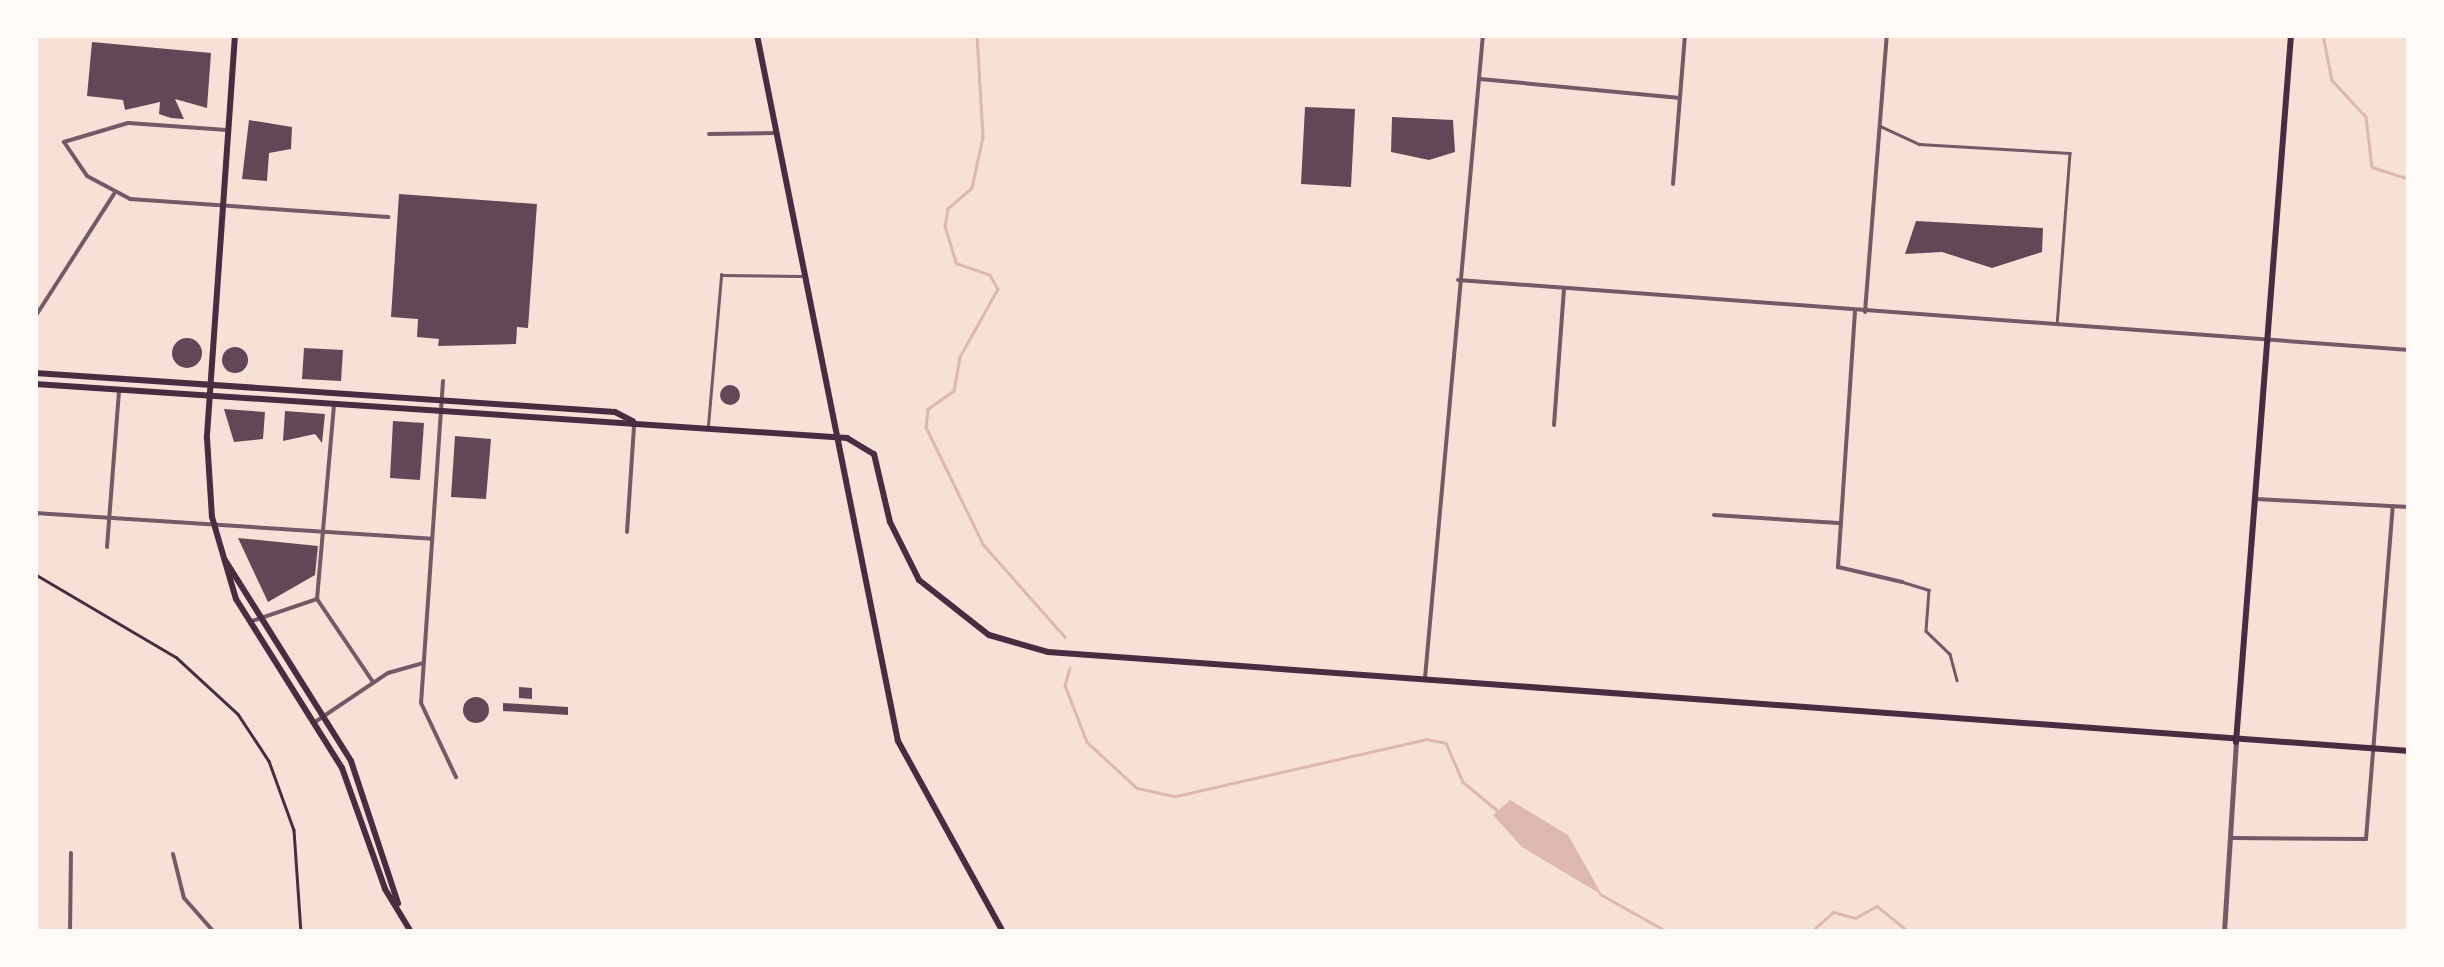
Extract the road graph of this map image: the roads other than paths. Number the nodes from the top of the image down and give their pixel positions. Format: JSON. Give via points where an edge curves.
{"nodes":[{"id":1,"x":235,"y":35,"type":"edge"},
{"id":2,"x":757,"y":35,"type":"edge"},
{"id":3,"x":1483,"y":35,"type":"edge"},
{"id":4,"x":1686,"y":35,"type":"edge"},
{"id":5,"x":1888,"y":35,"type":"edge"},
{"id":6,"x":2290,"y":35,"type":"edge"},
{"id":7,"x":1480,"y":79,"type":"junction"},
{"id":8,"x":1680,"y":98,"type":"junction"},
{"id":9,"x":1880,"y":126,"type":"junction"},
{"id":10,"x":228,"y":130,"type":"junction"},
{"id":11,"x":776,"y":133,"type":"junction"},
{"id":12,"x":709,"y":134,"type":"dead end"},
{"id":13,"x":1673,"y":184,"type":"dead end"},
{"id":14,"x":114,"y":194,"type":"junction"},
{"id":15,"x":223,"y":206,"type":"junction"},
{"id":16,"x":388,"y":217,"type":"dead end"},
{"id":17,"x":805,"y":276,"type":"junction"},
{"id":18,"x":1458,"y":280,"type":"junction"},
{"id":19,"x":1564,"y":290,"type":"junction"},
{"id":20,"x":1855,"y":312,"type":"junction"},
{"id":21,"x":1865,"y":312,"type":"junction"},
{"id":22,"x":35,"y":317,"type":"edge"},
{"id":23,"x":2056,"y":326,"type":"junction"},
{"id":24,"x":2267,"y":340,"type":"junction"},
{"id":25,"x":2409,"y":350,"type":"edge"},
{"id":26,"x":35,"y":373,"type":"edge"},
{"id":27,"x":442,"y":381,"type":"dead end"},
{"id":28,"x":35,"y":384,"type":"edge"},
{"id":29,"x":210,"y":385,"type":"junction"},
{"id":30,"x":119,"y":390,"type":"junction"},
{"id":31,"x":210,"y":396,"type":"junction"},
{"id":32,"x":441,"y":400,"type":"junction"},
{"id":33,"x":334,"y":406,"type":"junction"},
{"id":34,"x":440,"y":413,"type":"junction"},
{"id":35,"x":634,"y":421,"type":"junction"},
{"id":36,"x":1554,"y":425,"type":"dead end"},
{"id":37,"x":708,"y":427,"type":"junction"},
{"id":38,"x":836,"y":436,"type":"junction"},
{"id":39,"x":2256,"y":499,"type":"junction"},
{"id":40,"x":2393,"y":506,"type":"junction"},
{"id":41,"x":2409,"y":507,"type":"edge"},
{"id":42,"x":35,"y":513,"type":"edge"},
{"id":43,"x":1714,"y":515,"type":"dead end"},
{"id":44,"x":109,"y":519,"type":"junction"},
{"id":45,"x":1841,"y":523,"type":"junction"},
{"id":46,"x":213,"y":525,"type":"junction"},
{"id":47,"x":326,"y":532,"type":"junction"},
{"id":48,"x":626,"y":532,"type":"dead end"},
{"id":49,"x":432,"y":539,"type":"junction"},
{"id":50,"x":107,"y":547,"type":"dead end"},
{"id":51,"x":222,"y":557,"type":"junction"},
{"id":52,"x":1902,"y":582,"type":"joint"},
{"id":53,"x":317,"y":599,"type":"junction"},
{"id":54,"x":259,"y":617,"type":"junction"},
{"id":55,"x":249,"y":622,"type":"junction"},
{"id":56,"x":424,"y":663,"type":"junction"},
{"id":57,"x":1958,"y":680,"type":"dead end"},
{"id":58,"x":373,"y":682,"type":"junction"},
{"id":59,"x":1425,"y":682,"type":"junction"},
{"id":60,"x":324,"y":717,"type":"junction"},
{"id":61,"x":315,"y":722,"type":"junction"},
{"id":62,"x":2236,"y":742,"type":"junction"},
{"id":63,"x":2375,"y":749,"type":"junction"},
{"id":64,"x":2409,"y":751,"type":"edge"},
{"id":65,"x":456,"y":777,"type":"dead end"},
{"id":66,"x":2230,"y":838,"type":"junction"},
{"id":67,"x":71,"y":853,"type":"dead end"},
{"id":68,"x":173,"y":854,"type":"dead end"},
{"id":69,"x":399,"y":909,"type":"junction"},
{"id":70,"x":70,"y":932,"type":"edge"},
{"id":71,"x":214,"y":932,"type":"edge"},
{"id":72,"x":412,"y":932,"type":"edge"},
{"id":73,"x":1003,"y":932,"type":"edge"},
{"id":74,"x":2224,"y":932,"type":"edge"}],
"edges":[{"from":1,"to":10,"type":"main road"},
{"from":2,"to":11,"type":"main road"},
{"from":3,"to":7,"type":"street"},
{"from":4,"to":8,"type":"street"},
{"from":5,"to":9,"type":"street"},
{"from":6,"to":24,"type":"main road"},
{"from":7,"to":8,"type":"street"},
{"from":7,"to":18,"type":"street"},
{"from":8,"to":13,"type":"street"},
{"from":9,"to":21,"type":"street"},
{"from":9,"to":23,"type":"lane","via":[[1919,144],[2070,153]]},
{"from":10,"to":14,"type":"street","via":[[128,124],[64,142],[82,172]]},
{"from":10,"to":15,"type":"main road"},
{"from":11,"to":12,"type":"street"},
{"from":11,"to":17,"type":"main road"},
{"from":14,"to":15,"type":"street"},
{"from":14,"to":22,"type":"street"},
{"from":15,"to":16,"type":"street"},
{"from":15,"to":29,"type":"main road"},
{"from":17,"to":37,"type":"lane","via":[[722,275]]},
{"from":17,"to":38,"type":"main road"},
{"from":18,"to":19,"type":"street"},
{"from":18,"to":59,"type":"street"},
{"from":19,"to":20,"type":"street"},
{"from":19,"to":36,"type":"street"},
{"from":20,"to":21,"type":"street"},
{"from":20,"to":45,"type":"street"},
{"from":21,"to":23,"type":"street"},
{"from":23,"to":24,"type":"street"},
{"from":24,"to":25,"type":"street"},
{"from":24,"to":39,"type":"main road"},
{"from":26,"to":29,"type":"main road"},
{"from":27,"to":32,"type":"street"},
{"from":28,"to":30,"type":"main road"},
{"from":29,"to":31,"type":"main road"},
{"from":29,"to":32,"type":"main road"},
{"from":30,"to":31,"type":"main road"},
{"from":30,"to":44,"type":"street"},
{"from":31,"to":33,"type":"main road"},
{"from":31,"to":46,"type":"main road"},
{"from":32,"to":34,"type":"street"},
{"from":32,"to":35,"type":"main road"},
{"from":33,"to":34,"type":"main road"},
{"from":33,"to":47,"type":"street"},
{"from":34,"to":35,"type":"main road"},
{"from":34,"to":49,"type":"street"},
{"from":35,"to":37,"type":"main road"},
{"from":35,"to":48,"type":"street"},
{"from":37,"to":38,"type":"main road"},
{"from":38,"to":59,"type":"main road","via":[[874,454],[890,522],[919,580],[989,635],[1048,652]]},
{"from":38,"to":73,"type":"main road","via":[[898,742]]},
{"from":39,"to":40,"type":"street"},
{"from":39,"to":62,"type":"main road"},
{"from":40,"to":41,"type":"street"},
{"from":40,"to":63,"type":"street"},
{"from":42,"to":44,"type":"street"},
{"from":43,"to":45,"type":"street"},
{"from":44,"to":46,"type":"street"},
{"from":44,"to":50,"type":"street"},
{"from":45,"to":52,"type":"street","via":[[1844,574]]},
{"from":46,"to":47,"type":"street"},
{"from":46,"to":51,"type":"main road"},
{"from":47,"to":49,"type":"street"},
{"from":47,"to":53,"type":"street"},
{"from":49,"to":56,"type":"street"},
{"from":51,"to":54,"type":"main road"},
{"from":51,"to":55,"type":"main road"},
{"from":52,"to":57,"type":"lane","via":[[1928,590],[1926,631],[1950,654]]},
{"from":53,"to":54,"type":"street"},
{"from":53,"to":58,"type":"street"},
{"from":54,"to":55,"type":"street"},
{"from":54,"to":60,"type":"main road"},
{"from":55,"to":61,"type":"main road"},
{"from":56,"to":58,"type":"street"},
{"from":56,"to":65,"type":"street","via":[[422,713]]},
{"from":58,"to":60,"type":"street"},
{"from":59,"to":62,"type":"main road"},
{"from":60,"to":61,"type":"street"},
{"from":60,"to":69,"type":"main road","via":[[366,794]]},
{"from":61,"to":69,"type":"main road"},
{"from":62,"to":63,"type":"main road"},
{"from":62,"to":66,"type":"street"},
{"from":63,"to":64,"type":"main road"},
{"from":63,"to":66,"type":"street","via":[[2363,842]]},
{"from":66,"to":74,"type":"street"},
{"from":67,"to":70,"type":"street"},
{"from":68,"to":71,"type":"street","via":[[184,898]]},
{"from":69,"to":72,"type":"main road"}]}
